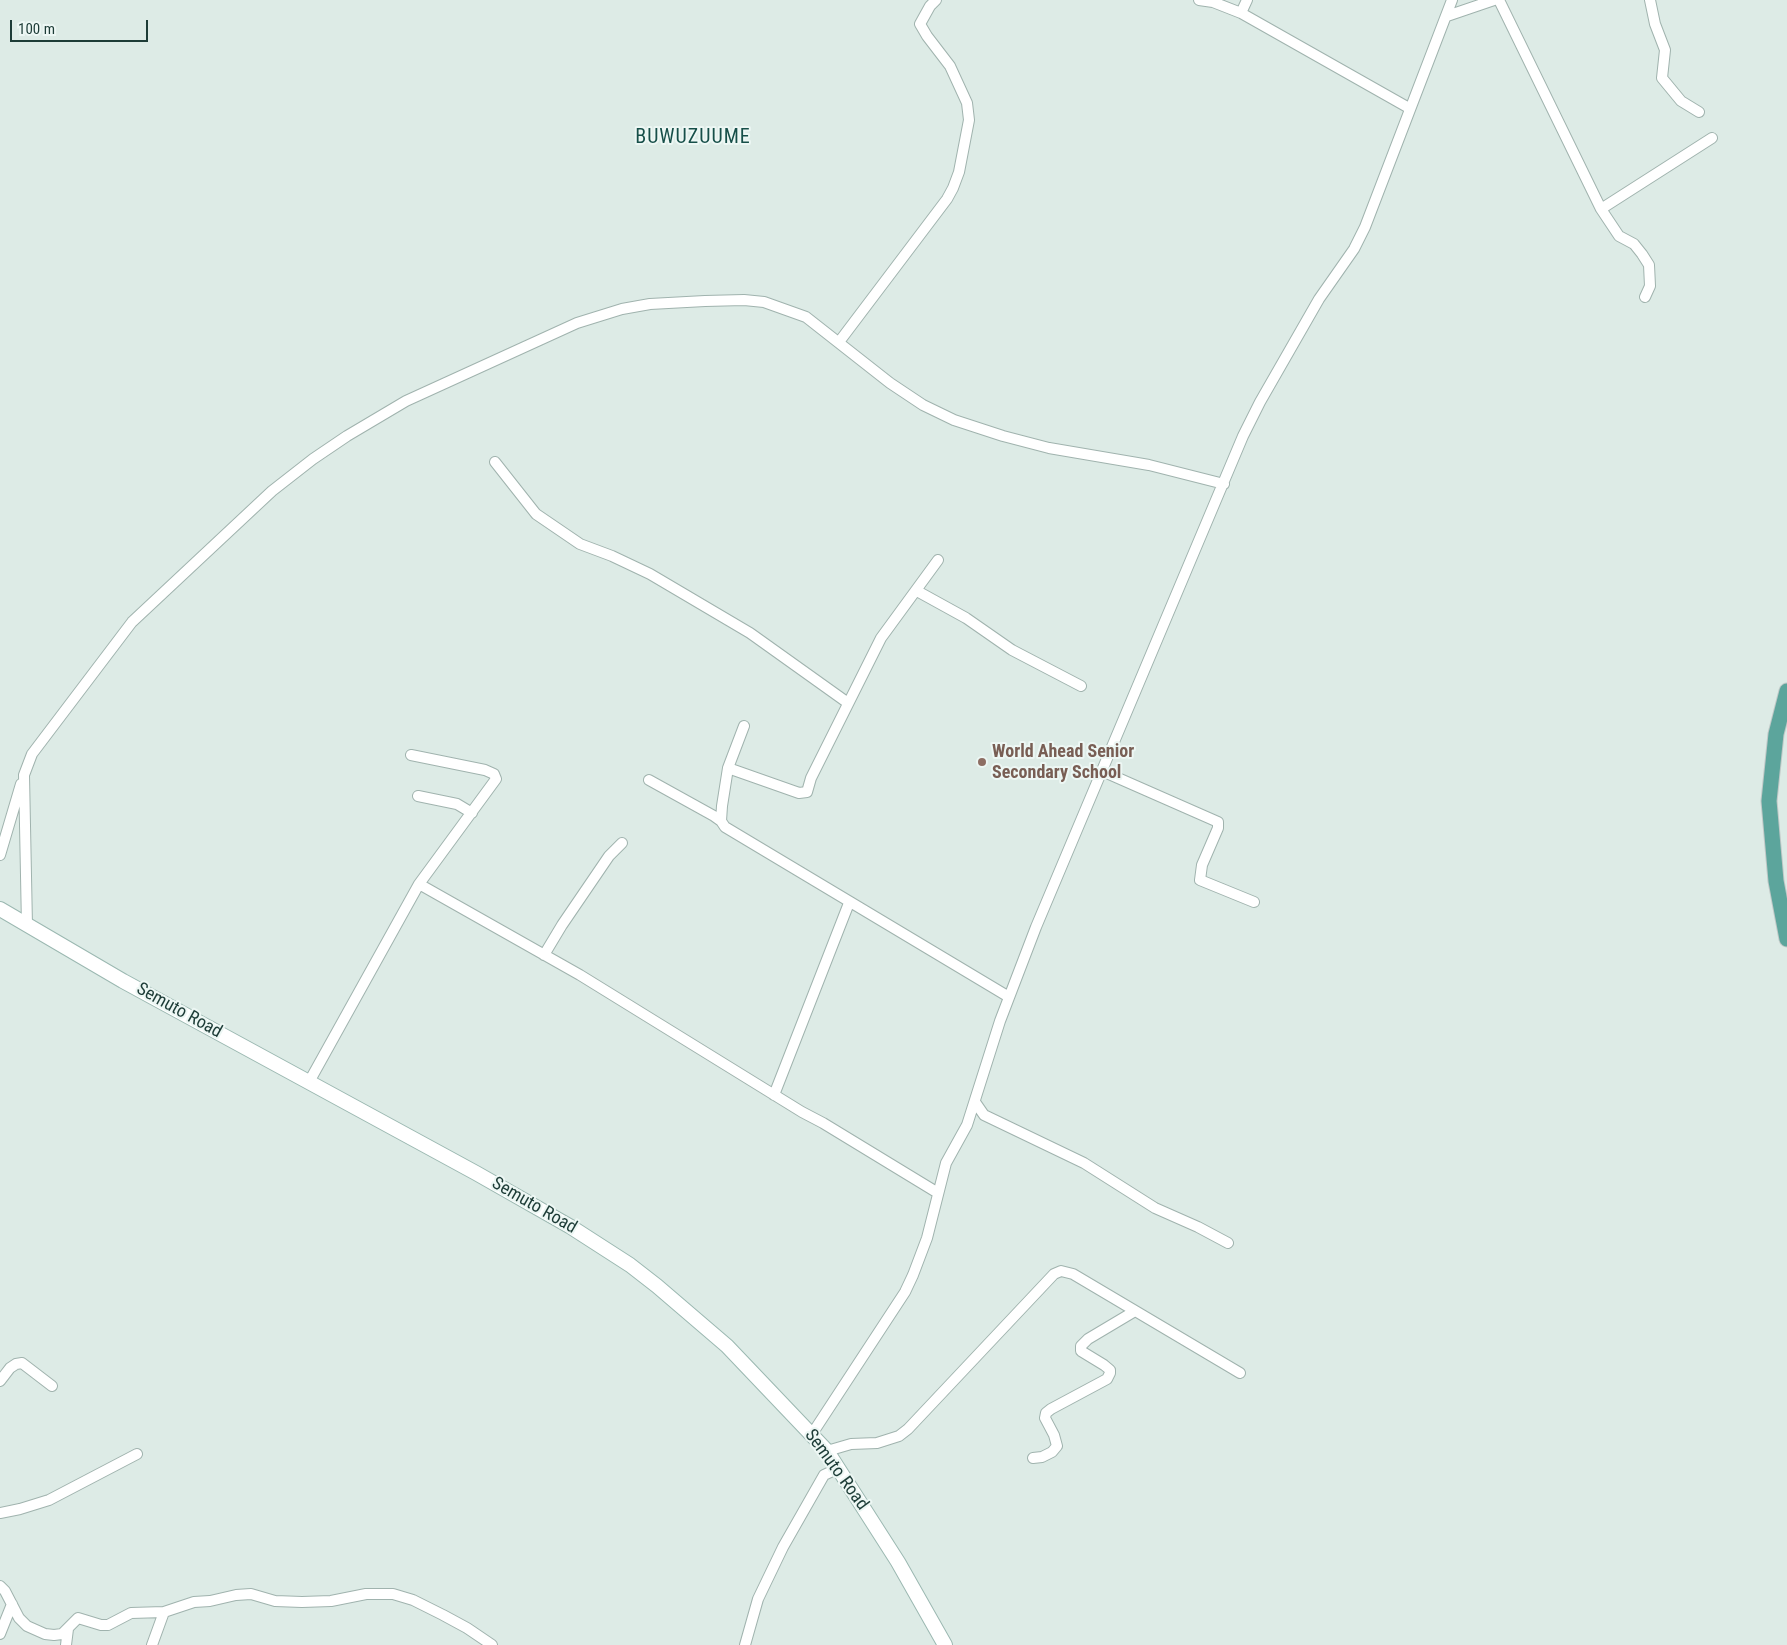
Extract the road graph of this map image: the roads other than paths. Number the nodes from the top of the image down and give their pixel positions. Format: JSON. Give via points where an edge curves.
{"nodes":[{"id":1,"x":936,"y":0,"type":"edge"},
{"id":2,"x":1199,"y":0,"type":"edge"},
{"id":3,"x":1247,"y":0,"type":"edge"},
{"id":4,"x":1452,"y":0,"type":"edge"},
{"id":5,"x":1494,"y":0,"type":"edge"},
{"id":6,"x":1499,"y":0,"type":"edge"},
{"id":7,"x":1650,"y":0,"type":"edge"},
{"id":8,"x":1241,"y":13,"type":"junction"},
{"id":9,"x":1447,"y":16,"type":"junction"},
{"id":10,"x":1409,"y":108,"type":"junction"},
{"id":11,"x":1699,"y":112,"type":"dead end"},
{"id":12,"x":1712,"y":138,"type":"dead end"},
{"id":13,"x":1601,"y":209,"type":"junction"},
{"id":14,"x":1645,"y":297,"type":"dead end"},
{"id":15,"x":839,"y":342,"type":"junction"},
{"id":16,"x":495,"y":462,"type":"dead end"},
{"id":17,"x":1224,"y":484,"type":"junction"},
{"id":18,"x":938,"y":560,"type":"dead end"},
{"id":19,"x":917,"y":591,"type":"junction"},
{"id":20,"x":1081,"y":686,"type":"dead end"},
{"id":21,"x":1787,"y":691,"type":"edge"},
{"id":22,"x":848,"y":703,"type":"junction"},
{"id":23,"x":744,"y":726,"type":"dead end"},
{"id":24,"x":411,"y":755,"type":"dead end"},
{"id":25,"x":728,"y":768,"type":"junction"},
{"id":26,"x":1102,"y":771,"type":"junction"},
{"id":27,"x":24,"y":775,"type":"junction"},
{"id":28,"x":649,"y":780,"type":"dead end"},
{"id":29,"x":418,"y":796,"type":"dead end"},
{"id":30,"x":472,"y":813,"type":"junction"},
{"id":31,"x":721,"y":821,"type":"junction"},
{"id":32,"x":622,"y":843,"type":"dead end"},
{"id":33,"x":0,"y":855,"type":"edge"},
{"id":34,"x":419,"y":884,"type":"junction"},
{"id":35,"x":1254,"y":902,"type":"dead end"},
{"id":36,"x":849,"y":903,"type":"junction"},
{"id":37,"x":0,"y":909,"type":"edge"},
{"id":38,"x":27,"y":926,"type":"junction"},
{"id":39,"x":1787,"y":939,"type":"edge"},
{"id":40,"x":544,"y":955,"type":"junction"},
{"id":41,"x":1009,"y":997,"type":"junction"},
{"id":42,"x":309,"y":1082,"type":"junction"},
{"id":43,"x":774,"y":1095,"type":"junction"},
{"id":44,"x":975,"y":1102,"type":"junction"},
{"id":45,"x":938,"y":1193,"type":"junction"},
{"id":46,"x":1228,"y":1244,"type":"dead end"},
{"id":47,"x":1135,"y":1311,"type":"junction"},
{"id":48,"x":1240,"y":1373,"type":"dead end"},
{"id":49,"x":0,"y":1381,"type":"edge"},
{"id":50,"x":52,"y":1386,"type":"dead end"},
{"id":51,"x":812,"y":1434,"type":"junction"},
{"id":52,"x":826,"y":1452,"type":"junction"},
{"id":53,"x":137,"y":1454,"type":"dead end"},
{"id":54,"x":1033,"y":1458,"type":"dead end"},
{"id":55,"x":839,"y":1468,"type":"junction"},
{"id":56,"x":0,"y":1512,"type":"edge"},
{"id":57,"x":0,"y":1586,"type":"edge"},
{"id":58,"x":12,"y":1604,"type":"junction"},
{"id":59,"x":164,"y":1612,"type":"junction"},
{"id":60,"x":68,"y":1629,"type":"junction"},
{"id":61,"x":0,"y":1634,"type":"edge"},
{"id":62,"x":66,"y":1645,"type":"edge"},
{"id":63,"x":152,"y":1645,"type":"edge"},
{"id":64,"x":492,"y":1645,"type":"edge"},
{"id":65,"x":745,"y":1645,"type":"edge"},
{"id":66,"x":945,"y":1645,"type":"edge"}],
"edges":[{"from":1,"to":15,"type":"street","via":[[920,24],[950,66],[967,102],[969,120],[959,172],[947,199]]},
{"from":2,"to":8,"type":"street"},
{"from":3,"to":8,"type":"street"},
{"from":4,"to":9,"type":"street"},
{"from":5,"to":9,"type":"street"},
{"from":6,"to":13,"type":"street"},
{"from":7,"to":11,"type":"street","via":[[1665,50],[1662,78],[1681,101]]},
{"from":8,"to":10,"type":"street"},
{"from":9,"to":10,"type":"street"},
{"from":10,"to":17,"type":"street","via":[[1365,227],[1260,402]]},
{"from":12,"to":13,"type":"street"},
{"from":13,"to":14,"type":"street","via":[[1619,236],[1634,244],[1649,265],[1650,286]]},
{"from":15,"to":17,"type":"street","via":[[905,394],[954,420],[1049,448],[1131,461]]},
{"from":15,"to":27,"type":"street","via":[[806,317],[764,302],[650,304],[622,309],[577,324],[406,401],[347,436],[272,490],[132,622],[32,754]]},
{"from":16,"to":22,"type":"street","via":[[543,519],[580,544],[650,574],[750,632]]},
{"from":17,"to":26,"type":"street"},
{"from":18,"to":19,"type":"street"},
{"from":19,"to":20,"type":"street","via":[[966,618],[1012,650]]},
{"from":19,"to":22,"type":"street","via":[[881,638]]},
{"from":21,"to":39,"type":"main road","via":[[1776,734],[1769,801],[1776,881]]},
{"from":22,"to":25,"type":"street","via":[[807,792],[800,793]]},
{"from":23,"to":25,"type":"street"},
{"from":24,"to":30,"type":"street","via":[[494,774],[493,785]]},
{"from":25,"to":31,"type":"street"},
{"from":26,"to":35,"type":"street","via":[[1218,822],[1202,865],[1200,880]]},
{"from":26,"to":41,"type":"street"},
{"from":27,"to":33,"type":"street"},
{"from":27,"to":38,"type":"street"},
{"from":28,"to":31,"type":"street"},
{"from":29,"to":30,"type":"street","via":[[456,804]]},
{"from":30,"to":34,"type":"street"},
{"from":31,"to":36,"type":"street","via":[[725,827]]},
{"from":32,"to":40,"type":"street","via":[[609,856]]},
{"from":34,"to":40,"type":"street"},
{"from":34,"to":42,"type":"street"},
{"from":36,"to":41,"type":"street"},
{"from":36,"to":43,"type":"street"},
{"from":37,"to":38,"type":"main road","name":"Semuto Road"},
{"from":38,"to":42,"type":"main road","name":"Semuto Road"},
{"from":40,"to":43,"type":"street"},
{"from":41,"to":44,"type":"street"},
{"from":42,"to":51,"type":"main road","name":"Semuto Road","via":[[571,1227],[630,1265],[727,1346]]},
{"from":43,"to":45,"type":"street"},
{"from":44,"to":45,"type":"street","via":[[961,1139],[946,1164]]},
{"from":44,"to":46,"type":"street","via":[[984,1115],[1084,1163],[1155,1208]]},
{"from":45,"to":51,"type":"street","via":[[922,1256],[905,1292]]},
{"from":47,"to":48,"type":"street"},
{"from":47,"to":52,"type":"street","via":[[1073,1274],[1061,1271],[1054,1274],[908,1429],[899,1436],[877,1443],[851,1444]]},
{"from":47,"to":54,"type":"street","via":[[1081,1346],[1081,1351],[1104,1365],[1110,1373],[1107,1379],[1046,1413],[1045,1418],[1057,1446],[1052,1452]]},
{"from":49,"to":50,"type":"street","via":[[10,1368],[22,1363]]},
{"from":51,"to":52,"type":"main road","name":"Semuto Road"},
{"from":52,"to":55,"type":"main road","name":"Semuto Road"},
{"from":53,"to":56,"type":"street","via":[[49,1500]]},
{"from":55,"to":65,"type":"street","via":[[824,1475],[783,1548],[758,1599]]},
{"from":55,"to":66,"type":"main road","name":"Semuto Road"},
{"from":57,"to":58,"type":"street"},
{"from":58,"to":60,"type":"street","via":[[27,1626],[54,1635]]},
{"from":58,"to":61,"type":"street"},
{"from":59,"to":60,"type":"street","via":[[131,1613],[108,1625],[78,1618]]},
{"from":59,"to":63,"type":"street"},
{"from":59,"to":64,"type":"street","via":[[194,1602],[236,1595],[251,1594],[275,1601],[302,1602],[393,1594],[443,1614]]},
{"from":60,"to":62,"type":"street"}]}
